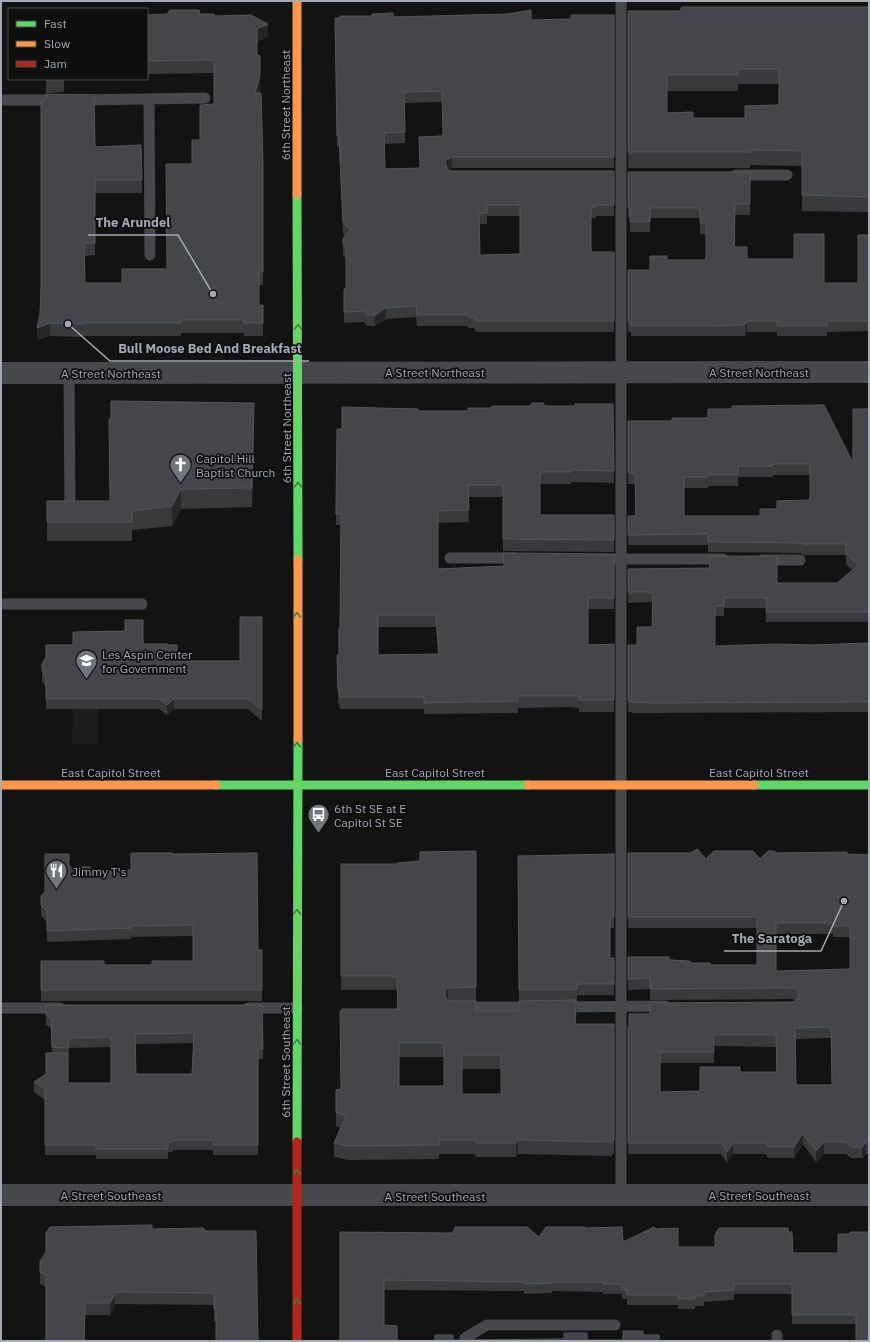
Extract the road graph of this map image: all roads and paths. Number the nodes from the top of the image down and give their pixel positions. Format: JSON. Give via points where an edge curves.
{"nodes":[{"id":1,"x":297,"y":1,"type":"edge"},
{"id":2,"x":621,"y":1,"type":"edge"},
{"id":3,"x":204,"y":98,"type":"dead end"},
{"id":4,"x":149,"y":99,"type":"junction"},
{"id":5,"x":1,"y":100,"type":"edge"},
{"id":6,"x":724,"y":175,"type":"edge"},
{"id":7,"x":787,"y":175,"type":"dead end"},
{"id":8,"x":150,"y":255,"type":"dead end"},
{"id":9,"x":298,"y":372,"type":"junction"},
{"id":10,"x":622,"y":372,"type":"junction"},
{"id":11,"x":869,"y":372,"type":"edge"},
{"id":12,"x":1,"y":373,"type":"edge"},
{"id":13,"x":69,"y":373,"type":"junction"},
{"id":14,"x":70,"y":511,"type":"edge"},
{"id":15,"x":450,"y":558,"type":"dead end"},
{"id":16,"x":528,"y":558,"type":"edge"},
{"id":17,"x":606,"y":559,"type":"edge"},
{"id":18,"x":622,"y":559,"type":"junction"},
{"id":19,"x":730,"y":560,"type":"edge"},
{"id":20,"x":753,"y":560,"type":"edge"},
{"id":21,"x":800,"y":560,"type":"dead end"},
{"id":22,"x":1,"y":604,"type":"edge"},
{"id":23,"x":142,"y":604,"type":"dead end"},
{"id":24,"x":297,"y":784,"type":"junction"},
{"id":25,"x":622,"y":784,"type":"junction"},
{"id":26,"x":1,"y":785,"type":"edge"},
{"id":27,"x":869,"y":785,"type":"edge"},
{"id":28,"x":622,"y":1006,"type":"junction"},
{"id":29,"x":676,"y":1006,"type":"edge"},
{"id":30,"x":1,"y":1008,"type":"edge"},
{"id":31,"x":72,"y":1008,"type":"edge"},
{"id":32,"x":240,"y":1008,"type":"edge"},
{"id":33,"x":297,"y":1008,"type":"junction"},
{"id":34,"x":451,"y":1008,"type":"edge"},
{"id":35,"x":1,"y":1195,"type":"edge"},
{"id":36,"x":869,"y":1195,"type":"edge"},
{"id":37,"x":297,"y":1196,"type":"junction"},
{"id":38,"x":621,"y":1196,"type":"junction"},
{"id":39,"x":615,"y":1325,"type":"dead end"},
{"id":40,"x":296,"y":1341,"type":"edge"},
{"id":41,"x":465,"y":1341,"type":"edge"}],
"edges":[{"from":9,"to":1,"type":"main road","name":"6th Street Northeast","one_way":true},
{"from":2,"to":10,"type":"lane"},
{"from":3,"to":4,"type":"lane"},
{"from":4,"to":5,"type":"lane"},
{"from":4,"to":8,"type":"lane"},
{"from":6,"to":7,"type":"lane"},
{"from":9,"to":10,"type":"street","name":"A Street Northeast"},
{"from":9,"to":13,"type":"street","name":"A Street Northeast"},
{"from":24,"to":9,"type":"main road","name":"6th Street Northeast","one_way":true},
{"from":10,"to":11,"type":"street","name":"A Street Northeast"},
{"from":10,"to":18,"type":"lane"},
{"from":12,"to":13,"type":"street","name":"A Street Northeast"},
{"from":13,"to":14,"type":"lane"},
{"from":15,"to":16,"type":"lane"},
{"from":17,"to":18,"type":"lane"},
{"from":18,"to":19,"type":"lane"},
{"from":18,"to":25,"type":"lane"},
{"from":20,"to":21,"type":"lane"},
{"from":22,"to":23,"type":"lane"},
{"from":24,"to":25,"type":"main road","name":"East Capitol Street"},
{"from":24,"to":26,"type":"main road","name":"East Capitol Street"},
{"from":33,"to":24,"type":"main road","name":"6th Street Southeast","one_way":true},
{"from":25,"to":27,"type":"main road","name":"East Capitol Street"},
{"from":25,"to":28,"type":"lane"},
{"from":28,"to":29,"type":"lane"},
{"from":28,"to":34,"type":"lane"},
{"from":28,"to":38,"type":"lane"},
{"from":30,"to":31,"type":"lane"},
{"from":32,"to":33,"type":"lane"},
{"from":37,"to":33,"type":"main road","name":"6th Street Southeast","one_way":true},
{"from":35,"to":37,"type":"street","name":"A Street Southeast"},
{"from":36,"to":38,"type":"street","name":"A Street Southeast"},
{"from":37,"to":38,"type":"street","name":"A Street Southeast"},
{"from":40,"to":37,"type":"main road","name":"6th Street Southeast","one_way":true},
{"from":39,"to":41,"type":"lane","via":[[487,1325],[465,1338]]}]}
